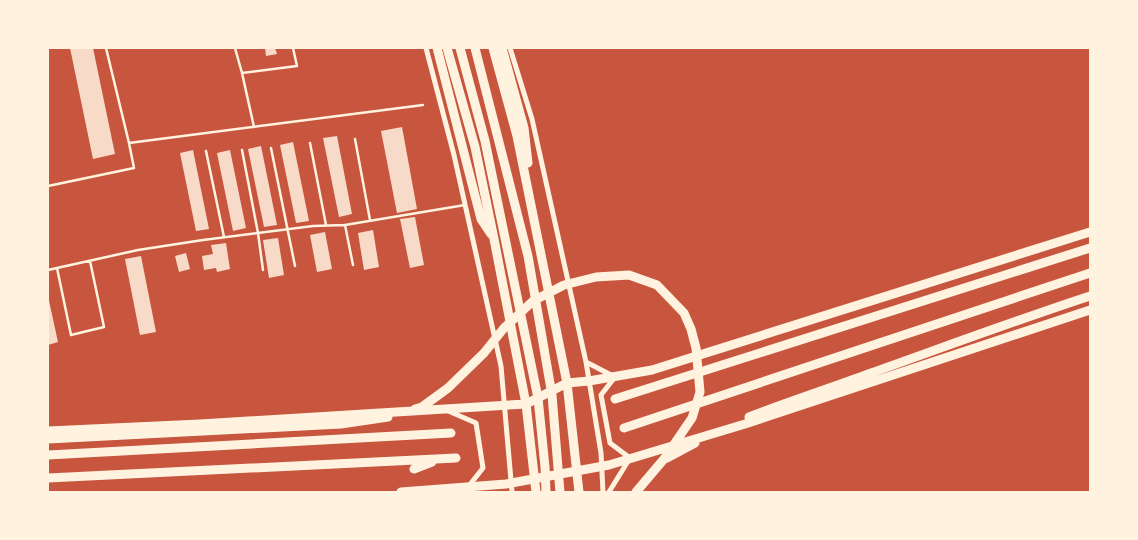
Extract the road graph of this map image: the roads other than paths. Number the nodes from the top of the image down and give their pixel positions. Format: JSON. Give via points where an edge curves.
{"nodes":[{"id":1,"x":106,"y":48,"type":"edge"},
{"id":2,"x":235,"y":48,"type":"edge"},
{"id":3,"x":293,"y":48,"type":"edge"},
{"id":4,"x":426,"y":48,"type":"edge"},
{"id":5,"x":438,"y":48,"type":"edge"},
{"id":6,"x":447,"y":48,"type":"edge"},
{"id":7,"x":460,"y":48,"type":"edge"},
{"id":8,"x":476,"y":48,"type":"edge"},
{"id":9,"x":493,"y":48,"type":"edge"},
{"id":10,"x":502,"y":48,"type":"edge"},
{"id":11,"x":510,"y":48,"type":"edge"},
{"id":12,"x":242,"y":73,"type":"junction"},
{"id":13,"x":423,"y":105,"type":"dead end"},
{"id":14,"x":254,"y":127,"type":"junction"},
{"id":15,"x":355,"y":139,"type":"dead end"},
{"id":16,"x":129,"y":143,"type":"junction"},
{"id":17,"x":310,"y":143,"type":"dead end"},
{"id":18,"x":271,"y":148,"type":"dead end"},
{"id":19,"x":242,"y":150,"type":"dead end"},
{"id":20,"x":206,"y":151,"type":"dead end"},
{"id":21,"x":48,"y":186,"type":"edge"},
{"id":22,"x":465,"y":205,"type":"junction"},
{"id":23,"x":370,"y":220,"type":"junction"},
{"id":24,"x":534,"y":221,"type":"junction"},
{"id":25,"x":345,"y":224,"type":"junction"},
{"id":26,"x":326,"y":226,"type":"junction"},
{"id":27,"x":288,"y":230,"type":"junction"},
{"id":28,"x":1090,"y":232,"type":"edge"},
{"id":29,"x":258,"y":233,"type":"junction"},
{"id":30,"x":224,"y":237,"type":"junction"},
{"id":31,"x":494,"y":239,"type":"junction"},
{"id":32,"x":1090,"y":248,"type":"edge"},
{"id":33,"x":90,"y":261,"type":"junction"},
{"id":34,"x":353,"y":265,"type":"dead end"},
{"id":35,"x":295,"y":266,"type":"dead end"},
{"id":36,"x":57,"y":268,"type":"junction"},
{"id":37,"x":48,"y":270,"type":"edge"},
{"id":38,"x":263,"y":270,"type":"dead end"},
{"id":39,"x":1090,"y":273,"type":"edge"},
{"id":40,"x":1090,"y":296,"type":"edge"},
{"id":41,"x":1090,"y":310,"type":"edge"},
{"id":42,"x":586,"y":362,"type":"junction"},
{"id":43,"x":615,"y":377,"type":"junction"},
{"id":44,"x":589,"y":381,"type":"junction"},
{"id":45,"x":567,"y":383,"type":"junction"},
{"id":46,"x":615,"y":399,"type":"dead end"},
{"id":47,"x":526,"y":404,"type":"junction"},
{"id":48,"x":505,"y":407,"type":"junction"},
{"id":49,"x":444,"y":410,"type":"junction"},
{"id":50,"x":624,"y":428,"type":"dead end"},
{"id":51,"x":48,"y":431,"type":"edge"},
{"id":52,"x":451,"y":433,"type":"dead end"},
{"id":53,"x":48,"y":439,"type":"edge"},
{"id":54,"x":48,"y":455,"type":"edge"},
{"id":55,"x":441,"y":458,"type":"junction"},
{"id":56,"x":456,"y":458,"type":"dead end"},
{"id":57,"x":630,"y":458,"type":"junction"},
{"id":58,"x":664,"y":459,"type":"junction"},
{"id":59,"x":602,"y":466,"type":"junction"},
{"id":60,"x":414,"y":469,"type":"dead end"},
{"id":61,"x":577,"y":471,"type":"junction"},
{"id":62,"x":48,"y":478,"type":"edge"},
{"id":63,"x":535,"y":480,"type":"junction"},
{"id":64,"x":468,"y":487,"type":"junction"},
{"id":65,"x":512,"y":488,"type":"edge"},
{"id":66,"x":401,"y":492,"type":"edge"},
{"id":67,"x":536,"y":492,"type":"edge"},
{"id":68,"x":546,"y":492,"type":"edge"},
{"id":69,"x":560,"y":492,"type":"edge"},
{"id":70,"x":579,"y":492,"type":"edge"},
{"id":71,"x":603,"y":492,"type":"edge"},
{"id":72,"x":609,"y":492,"type":"edge"},
{"id":73,"x":636,"y":492,"type":"edge"}],
"edges":[{"from":1,"to":16,"type":"lane"},
{"from":2,"to":12,"type":"lane"},
{"from":3,"to":12,"type":"lane","via":[[298,66]]},
{"from":4,"to":22,"type":"street"},
{"from":5,"to":31,"type":"highway","via":[[481,219]]},
{"from":6,"to":31,"type":"highway","via":[[475,147]]},
{"from":7,"to":68,"type":"highway","via":[[485,140],[538,398]]},
{"from":8,"to":69,"type":"highway","via":[[528,256],[552,395]]},
{"from":9,"to":24,"type":"highway","via":[[517,136]]},
{"from":10,"to":24,"type":"highway","via":[[524,128]]},
{"from":11,"to":42,"type":"street","via":[[532,119]]},
{"from":12,"to":14,"type":"lane"},
{"from":13,"to":14,"type":"lane"},
{"from":14,"to":16,"type":"lane"},
{"from":15,"to":23,"type":"lane"},
{"from":16,"to":21,"type":"lane","via":[[134,168]]},
{"from":17,"to":26,"type":"lane"},
{"from":18,"to":27,"type":"lane"},
{"from":19,"to":29,"type":"lane"},
{"from":20,"to":30,"type":"lane"},
{"from":22,"to":23,"type":"lane"},
{"from":22,"to":48,"type":"street","via":[[501,366]]},
{"from":23,"to":25,"type":"lane"},
{"from":24,"to":45,"type":"highway"},
{"from":25,"to":26,"type":"lane"},
{"from":25,"to":34,"type":"lane"},
{"from":26,"to":27,"type":"lane"},
{"from":27,"to":29,"type":"lane"},
{"from":27,"to":35,"type":"lane"},
{"from":28,"to":43,"type":"highway","via":[[652,370]]},
{"from":29,"to":30,"type":"lane"},
{"from":29,"to":38,"type":"lane"},
{"from":30,"to":33,"type":"lane"},
{"from":31,"to":47,"type":"highway"},
{"from":32,"to":46,"type":"highway"},
{"from":33,"to":36,"type":"lane"},
{"from":33,"to":36,"type":"lane","via":[[104,327],[71,335]]},
{"from":36,"to":37,"type":"lane"},
{"from":39,"to":50,"type":"highway"},
{"from":40,"to":58,"type":"highway","via":[[798,398],[729,425]]},
{"from":41,"to":57,"type":"highway","via":[[745,424]]},
{"from":42,"to":43,"type":"street"},
{"from":42,"to":44,"type":"street"},
{"from":43,"to":44,"type":"highway"},
{"from":43,"to":57,"type":"street","via":[[600,395],[610,443]]},
{"from":44,"to":45,"type":"highway"},
{"from":44,"to":59,"type":"street"},
{"from":45,"to":47,"type":"highway"},
{"from":45,"to":61,"type":"highway"},
{"from":47,"to":48,"type":"highway"},
{"from":47,"to":63,"type":"highway"},
{"from":48,"to":49,"type":"highway"},
{"from":48,"to":65,"type":"street"},
{"from":49,"to":51,"type":"highway"},
{"from":49,"to":64,"type":"street","via":[[476,423],[483,468]]},
{"from":52,"to":54,"type":"highway"},
{"from":53,"to":58,"type":"highway","via":[[341,424],[398,415],[422,407],[448,388],[533,301],[564,285],[596,277],[629,275],[657,285],[684,313],[696,348],[700,392],[692,418]]},
{"from":55,"to":56,"type":"highway"},
{"from":55,"to":60,"type":"highway"},
{"from":55,"to":62,"type":"highway"},
{"from":57,"to":59,"type":"highway"},
{"from":57,"to":72,"type":"street"},
{"from":58,"to":73,"type":"highway"},
{"from":59,"to":61,"type":"highway"},
{"from":59,"to":71,"type":"street"},
{"from":61,"to":63,"type":"highway"},
{"from":61,"to":70,"type":"highway"},
{"from":63,"to":65,"type":"highway"},
{"from":63,"to":67,"type":"highway"},
{"from":64,"to":65,"type":"highway"},
{"from":64,"to":66,"type":"highway"}]}
